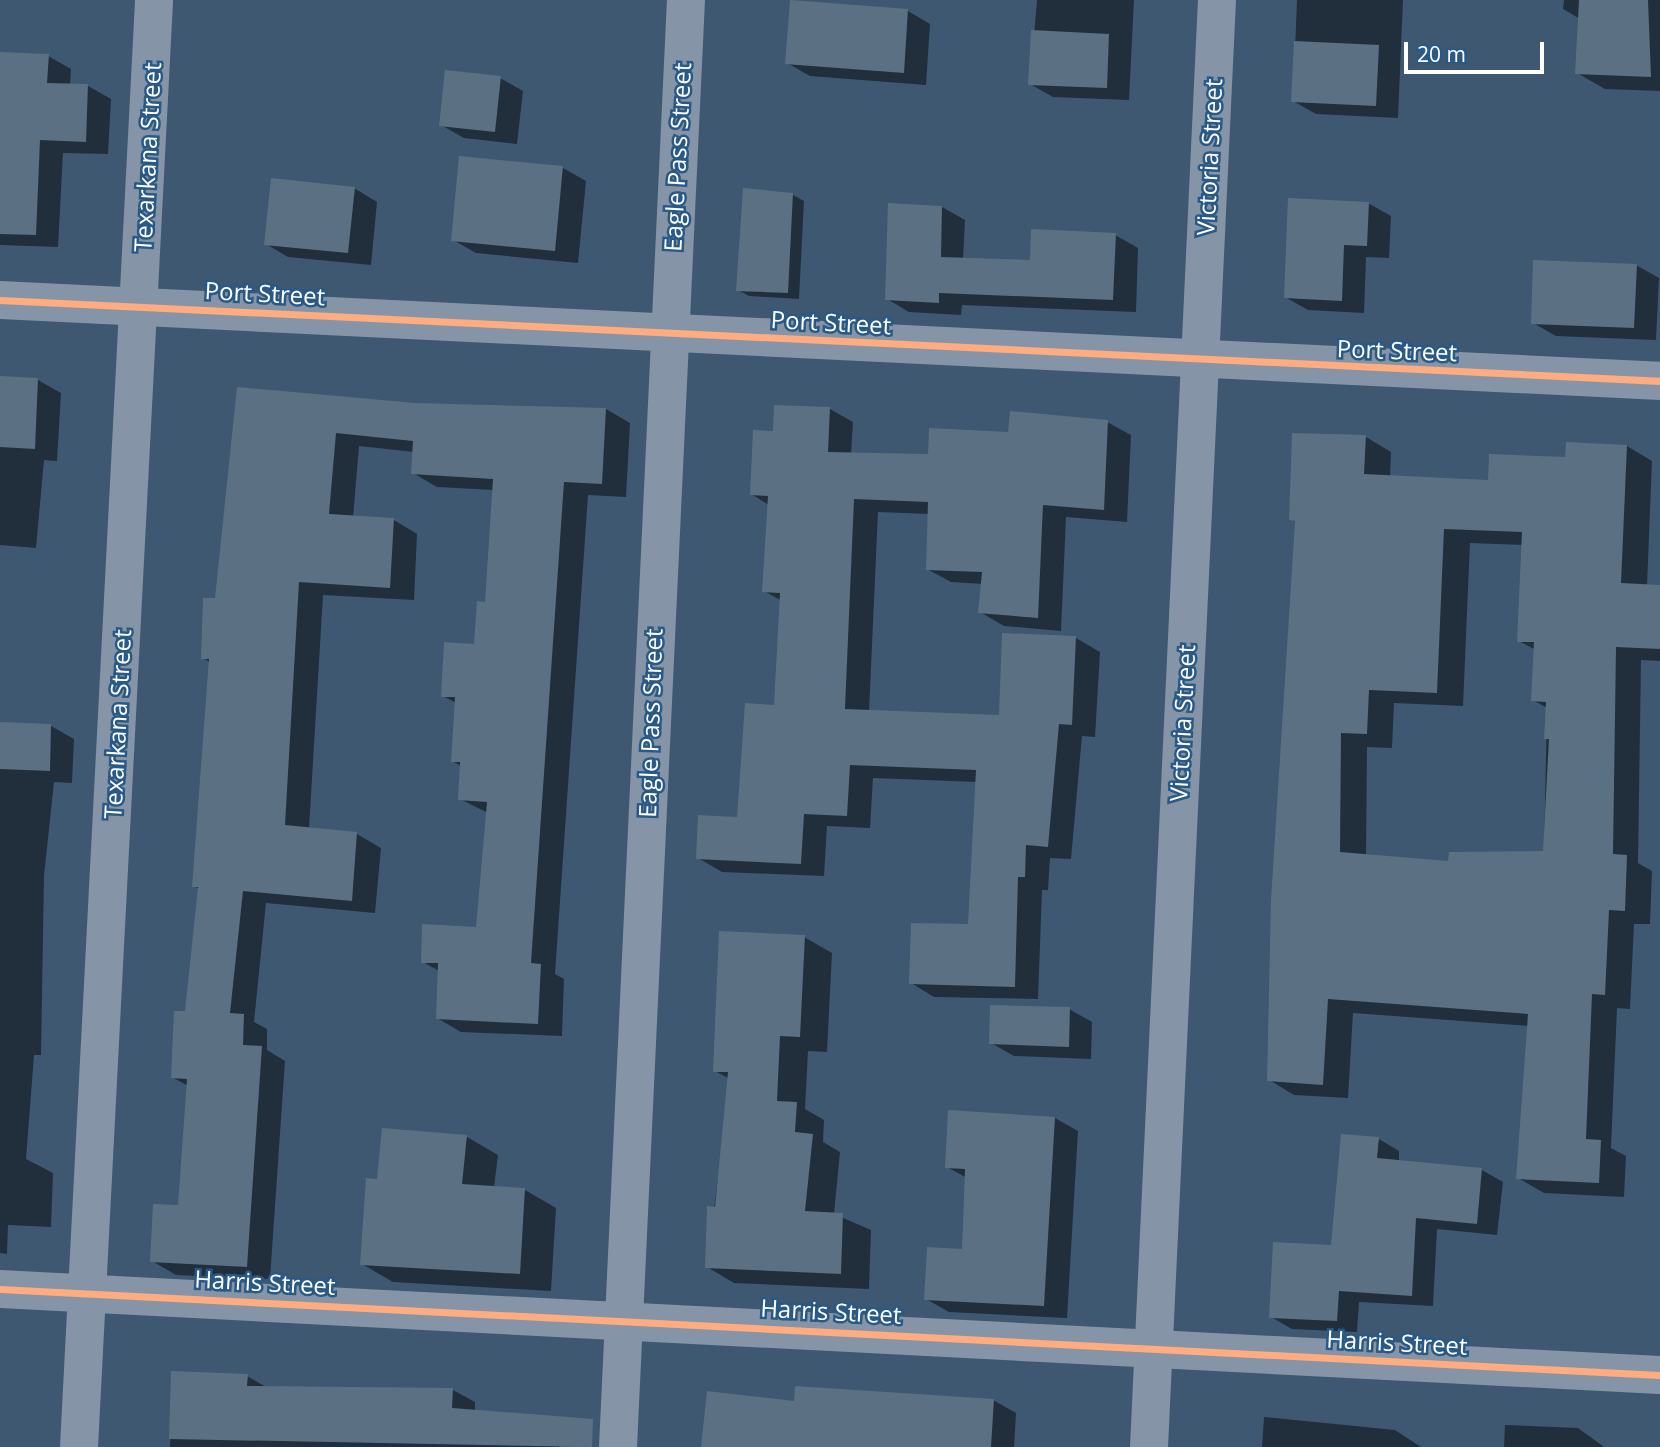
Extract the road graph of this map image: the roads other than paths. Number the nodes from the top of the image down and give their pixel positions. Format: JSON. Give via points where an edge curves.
{"nodes":[{"id":1,"x":155,"y":0,"type":"edge"},
{"id":2,"x":686,"y":0,"type":"edge"},
{"id":3,"x":1217,"y":0,"type":"edge"},
{"id":4,"x":0,"y":300,"type":"edge"},
{"id":5,"x":139,"y":306,"type":"junction"},
{"id":6,"x":666,"y":333,"type":"junction"},
{"id":7,"x":1199,"y":361,"type":"junction"},
{"id":8,"x":1660,"y":381,"type":"edge"},
{"id":9,"x":0,"y":1289,"type":"edge"},
{"id":10,"x":87,"y":1293,"type":"junction"},
{"id":11,"x":625,"y":1318,"type":"junction"},
{"id":12,"x":1154,"y":1348,"type":"junction"},
{"id":13,"x":1660,"y":1375,"type":"edge"},
{"id":14,"x":79,"y":1447,"type":"edge"},
{"id":15,"x":618,"y":1447,"type":"edge"},
{"id":16,"x":1149,"y":1447,"type":"edge"}],
"edges":[{"from":1,"to":5,"type":"street","name":"Texarkana Street"},
{"from":2,"to":6,"type":"street","name":"Eagle Pass Street"},
{"from":3,"to":7,"type":"street","name":"Victoria Street"},
{"from":4,"to":5,"type":"street","name":"Port Street"},
{"from":5,"to":6,"type":"street","name":"Port Street"},
{"from":5,"to":10,"type":"street","name":"Texarkana Street"},
{"from":6,"to":7,"type":"street","name":"Port Street"},
{"from":6,"to":11,"type":"street","name":"Eagle Pass Street"},
{"from":7,"to":8,"type":"street","name":"Port Street"},
{"from":7,"to":12,"type":"street","name":"Victoria Street"},
{"from":9,"to":10,"type":"street","name":"Harris Street"},
{"from":10,"to":11,"type":"street","name":"Harris Street"},
{"from":10,"to":14,"type":"street","name":"Texarkana Street"},
{"from":11,"to":12,"type":"street","name":"Harris Street"},
{"from":11,"to":15,"type":"street","name":"Eagle Pass Street"},
{"from":12,"to":13,"type":"street","name":"Harris Street"},
{"from":12,"to":16,"type":"street","name":"Victoria Street"}]}
